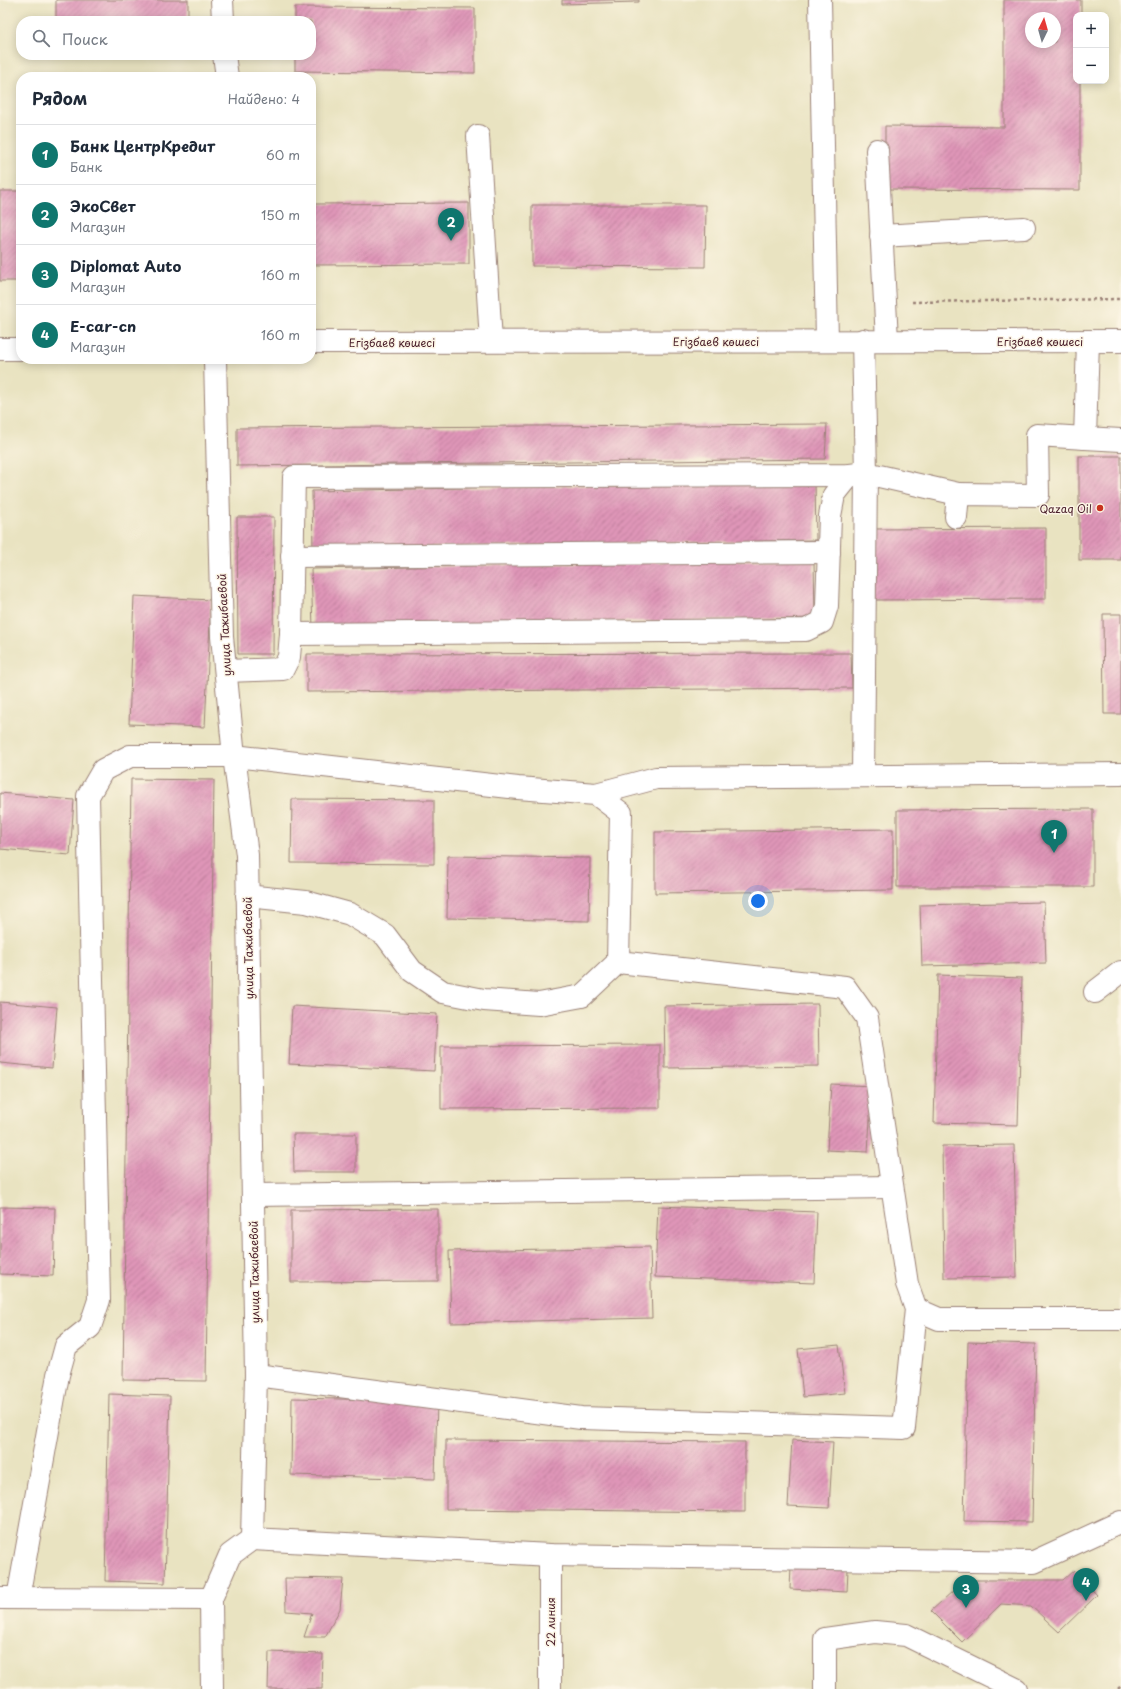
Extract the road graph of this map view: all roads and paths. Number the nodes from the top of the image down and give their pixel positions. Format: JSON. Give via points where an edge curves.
{"nodes":[{"id":1,"x":222,"y":0,"type":"edge"},
{"id":2,"x":820,"y":0,"type":"edge"},
{"id":3,"x":223,"y":16,"type":"edge"},
{"id":4,"x":225,"y":60,"type":"edge"},
{"id":5,"x":226,"y":72,"type":"edge"},
{"id":6,"x":478,"y":136,"type":"dead end"},
{"id":7,"x":877,"y":150,"type":"dead end"},
{"id":8,"x":1024,"y":228,"type":"dead end"},
{"id":9,"x":881,"y":236,"type":"junction"},
{"id":10,"x":1121,"y":299,"type":"edge"},
{"id":11,"x":885,"y":302,"type":"junction"},
{"id":12,"x":827,"y":340,"type":"junction"},
{"id":13,"x":863,"y":340,"type":"junction"},
{"id":14,"x":887,"y":340,"type":"junction"},
{"id":15,"x":491,"y":341,"type":"junction"},
{"id":16,"x":1088,"y":341,"type":"junction"},
{"id":17,"x":1121,"y":341,"type":"edge"},
{"id":18,"x":316,"y":342,"type":"edge"},
{"id":19,"x":0,"y":349,"type":"edge"},
{"id":20,"x":16,"y":349,"type":"edge"},
{"id":21,"x":215,"y":364,"type":"edge"},
{"id":22,"x":1086,"y":438,"type":"junction"},
{"id":23,"x":1121,"y":440,"type":"edge"},
{"id":24,"x":858,"y":474,"type":"junction"},
{"id":25,"x":958,"y":494,"type":"junction"},
{"id":26,"x":956,"y":517,"type":"dead end"},
{"id":27,"x":829,"y":552,"type":"junction"},
{"id":28,"x":292,"y":556,"type":"junction"},
{"id":29,"x":291,"y":634,"type":"junction"},
{"id":30,"x":226,"y":671,"type":"junction"},
{"id":31,"x":234,"y":756,"type":"junction"},
{"id":32,"x":1121,"y":774,"type":"edge"},
{"id":33,"x":863,"y":776,"type":"junction"},
{"id":34,"x":596,"y":794,"type":"junction"},
{"id":35,"x":247,"y":896,"type":"junction"},
{"id":36,"x":618,"y":962,"type":"junction"},
{"id":37,"x":1121,"y":972,"type":"edge"},
{"id":38,"x":1095,"y":992,"type":"dead end"},
{"id":39,"x":892,"y":1187,"type":"junction"},
{"id":40,"x":253,"y":1195,"type":"junction"},
{"id":41,"x":916,"y":1309,"type":"junction"},
{"id":42,"x":1121,"y":1319,"type":"edge"},
{"id":43,"x":256,"y":1376,"type":"junction"},
{"id":44,"x":1121,"y":1522,"type":"edge"},
{"id":45,"x":252,"y":1539,"type":"junction"},
{"id":46,"x":550,"y":1555,"type":"junction"},
{"id":47,"x":9,"y":1598,"type":"edge"},
{"id":48,"x":211,"y":1598,"type":"junction"},
{"id":49,"x":1121,"y":1686,"type":"edge"},
{"id":50,"x":212,"y":1689,"type":"edge"},
{"id":51,"x":550,"y":1689,"type":"edge"},
{"id":52,"x":825,"y":1689,"type":"edge"},
{"id":53,"x":1016,"y":1689,"type":"edge"},
{"id":54,"x":1118,"y":1689,"type":"edge"}],
"edges":[{"from":1,"to":3,"type":"street"},
{"from":2,"to":12,"type":"street"},
{"from":4,"to":5,"type":"street"},
{"from":6,"to":15,"type":"street"},
{"from":7,"to":9,"type":"street"},
{"from":8,"to":9,"type":"street"},
{"from":9,"to":11,"type":"street"},
{"from":10,"to":11,"type":"path"},
{"from":11,"to":14,"type":"street"},
{"from":12,"to":13,"type":"street","name":"Егізбаев көшесі"},
{"from":12,"to":15,"type":"street","name":"Егізбаев көшесі"},
{"from":13,"to":14,"type":"street","name":"Егізбаев көшесі"},
{"from":13,"to":24,"type":"street"},
{"from":14,"to":16,"type":"street","name":"Егізбаев көшесі"},
{"from":15,"to":18,"type":"street","name":"Егізбаев көшесі"},
{"from":16,"to":17,"type":"street","name":"Егізбаев көшесі"},
{"from":16,"to":22,"type":"street"},
{"from":19,"to":20,"type":"street"},
{"from":21,"to":30,"type":"street","name":"улица Тажибаевой","via":[[222,637]]},
{"from":22,"to":23,"type":"street"},
{"from":22,"to":25,"type":"street","via":[[1037,435],[1038,495]]},
{"from":24,"to":25,"type":"street"},
{"from":24,"to":27,"type":"street","via":[[834,495],[830,516]]},
{"from":24,"to":28,"type":"street","via":[[294,477]]},
{"from":24,"to":33,"type":"street"},
{"from":25,"to":26,"type":"street"},
{"from":27,"to":28,"type":"street"},
{"from":27,"to":29,"type":"street","via":[[827,606],[822,622],[806,630]]},
{"from":28,"to":29,"type":"street"},
{"from":29,"to":30,"type":"street","via":[[289,656],[282,669]]},
{"from":30,"to":31,"type":"street","name":"улица Тажибаевой"},
{"from":31,"to":34,"type":"street","via":[[518,788]]},
{"from":31,"to":35,"type":"street","name":"улица Тажибаевой","via":[[247,855]]},
{"from":31,"to":47,"type":"street","via":[[130,756],[103,770],[88,796],[99,1300],[90,1327],[66,1346]]},
{"from":32,"to":33,"type":"street"},
{"from":33,"to":34,"type":"street","via":[[656,778]]},
{"from":34,"to":36,"type":"street","via":[[621,814]]},
{"from":35,"to":36,"type":"street","via":[[306,902],[350,914],[385,935],[412,971],[443,992],[484,1000],[539,1004],[582,996]]},
{"from":35,"to":40,"type":"street","name":"улица Тажибаевой"},
{"from":36,"to":39,"type":"street","via":[[845,987],[867,1018]]},
{"from":37,"to":38,"type":"street"},
{"from":39,"to":40,"type":"street"},
{"from":39,"to":41,"type":"street","via":[[907,1284]]},
{"from":40,"to":43,"type":"street","name":"улица Тажибаевой"},
{"from":41,"to":42,"type":"street","via":[[939,1319]]},
{"from":41,"to":43,"type":"street","via":[[904,1428],[581,1418]]},
{"from":43,"to":45,"type":"street","name":"улица Тажибаевой"},
{"from":44,"to":46,"type":"street","via":[[1034,1562]]},
{"from":45,"to":46,"type":"street"},
{"from":45,"to":48,"type":"street","via":[[230,1555]]},
{"from":46,"to":51,"type":"street","name":"22 линия"},
{"from":47,"to":48,"type":"street"},
{"from":48,"to":50,"type":"street"},
{"from":49,"to":54,"type":"path"},
{"from":52,"to":53,"type":"street","via":[[825,1639],[875,1632],[906,1635]]}]}
